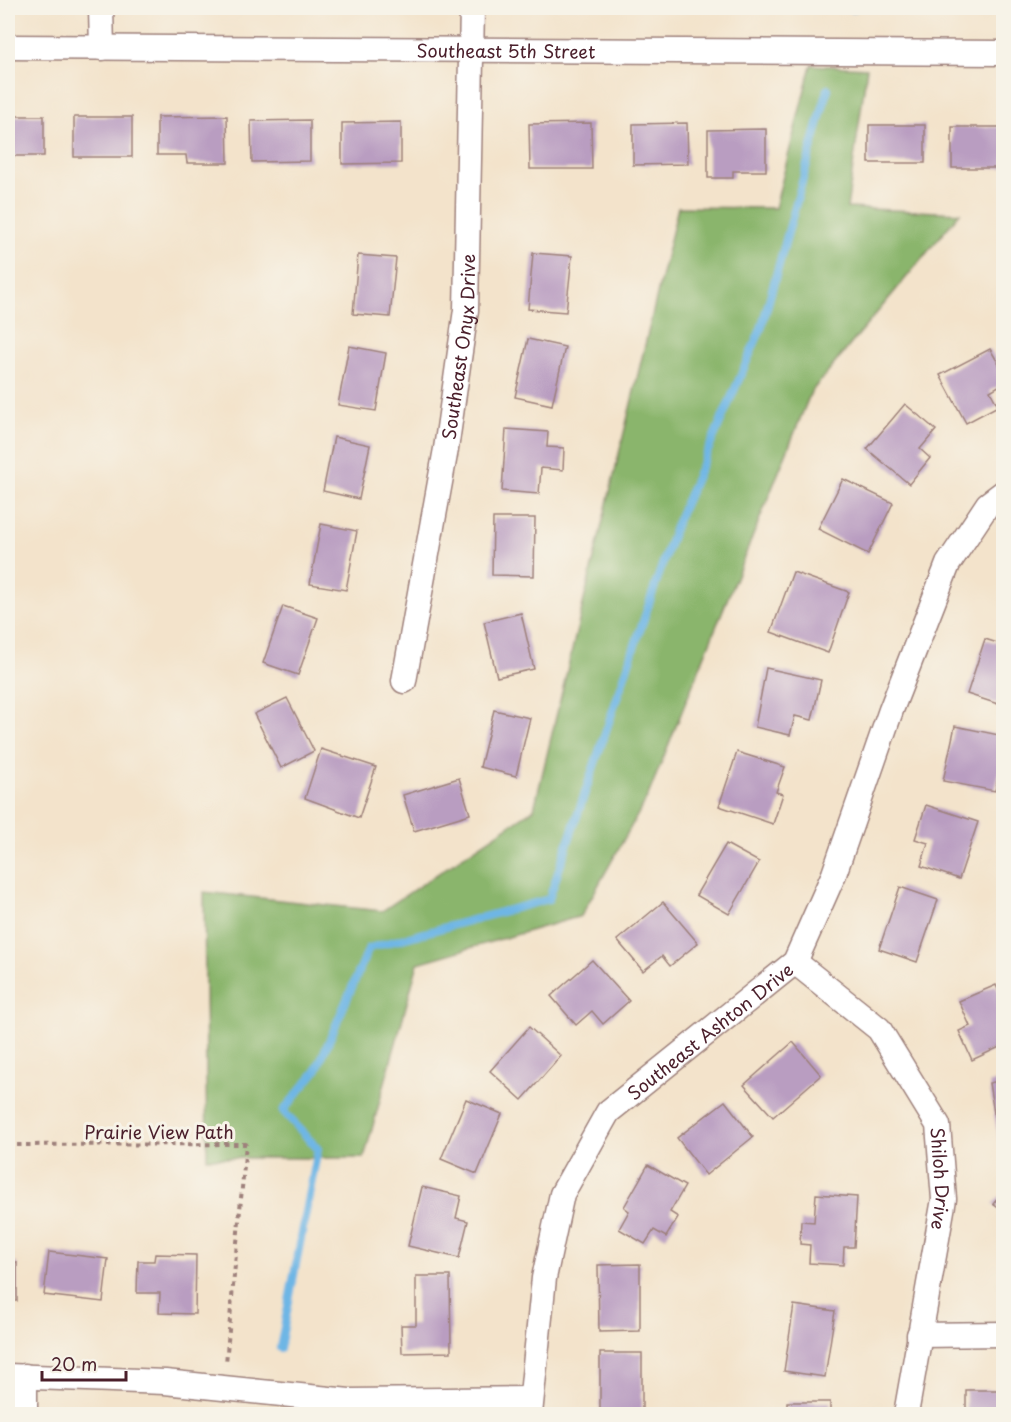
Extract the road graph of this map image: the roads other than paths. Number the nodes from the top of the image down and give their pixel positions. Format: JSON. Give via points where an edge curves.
{"nodes":[{"id":1,"x":101,"y":8,"type":"edge"},
{"id":2,"x":472,"y":8,"type":"edge"},
{"id":3,"x":8,"y":47,"type":"edge"},
{"id":4,"x":102,"y":48,"type":"junction"},
{"id":5,"x":471,"y":50,"type":"junction"},
{"id":6,"x":1004,"y":53,"type":"edge"},
{"id":7,"x":1004,"y":492,"type":"edge"},
{"id":8,"x":404,"y":681,"type":"dead end"},
{"id":9,"x":795,"y":962,"type":"junction"},
{"id":10,"x":1004,"y":1334,"type":"edge"},
{"id":11,"x":919,"y":1335,"type":"junction"},
{"id":12,"x":16,"y":1376,"type":"edge"},
{"id":13,"x":530,"y":1407,"type":"edge"},
{"id":14,"x":25,"y":1414,"type":"edge"},
{"id":15,"x":906,"y":1414,"type":"edge"}],
"edges":[{"from":1,"to":4,"type":"street"},
{"from":2,"to":5,"type":"street","name":"Southeast Onyx Drive"},
{"from":3,"to":4,"type":"street","name":"Southeast 5th Street"},
{"from":4,"to":5,"type":"street","name":"Southeast 5th Street"},
{"from":5,"to":6,"type":"street","name":"Southeast 5th Street"},
{"from":5,"to":8,"type":"street","name":"Southeast Onyx Drive","via":[[466,310],[446,449]]},
{"from":7,"to":9,"type":"street","name":"Southeast Ashton Drive","via":[[988,504],[948,564],[891,710],[834,874]]},
{"from":9,"to":11,"type":"street","name":"Shiloh Drive","via":[[879,1029],[938,1125],[944,1199]]},
{"from":9,"to":13,"type":"street","name":"Southeast Ashton Drive","via":[[609,1112],[562,1194],[544,1278]]},
{"from":10,"to":11,"type":"street"},
{"from":11,"to":15,"type":"street","name":"Shiloh Drive"},
{"from":12,"to":13,"type":"street","via":[[165,1382],[349,1401]]},
{"from":12,"to":14,"type":"street"}]}
